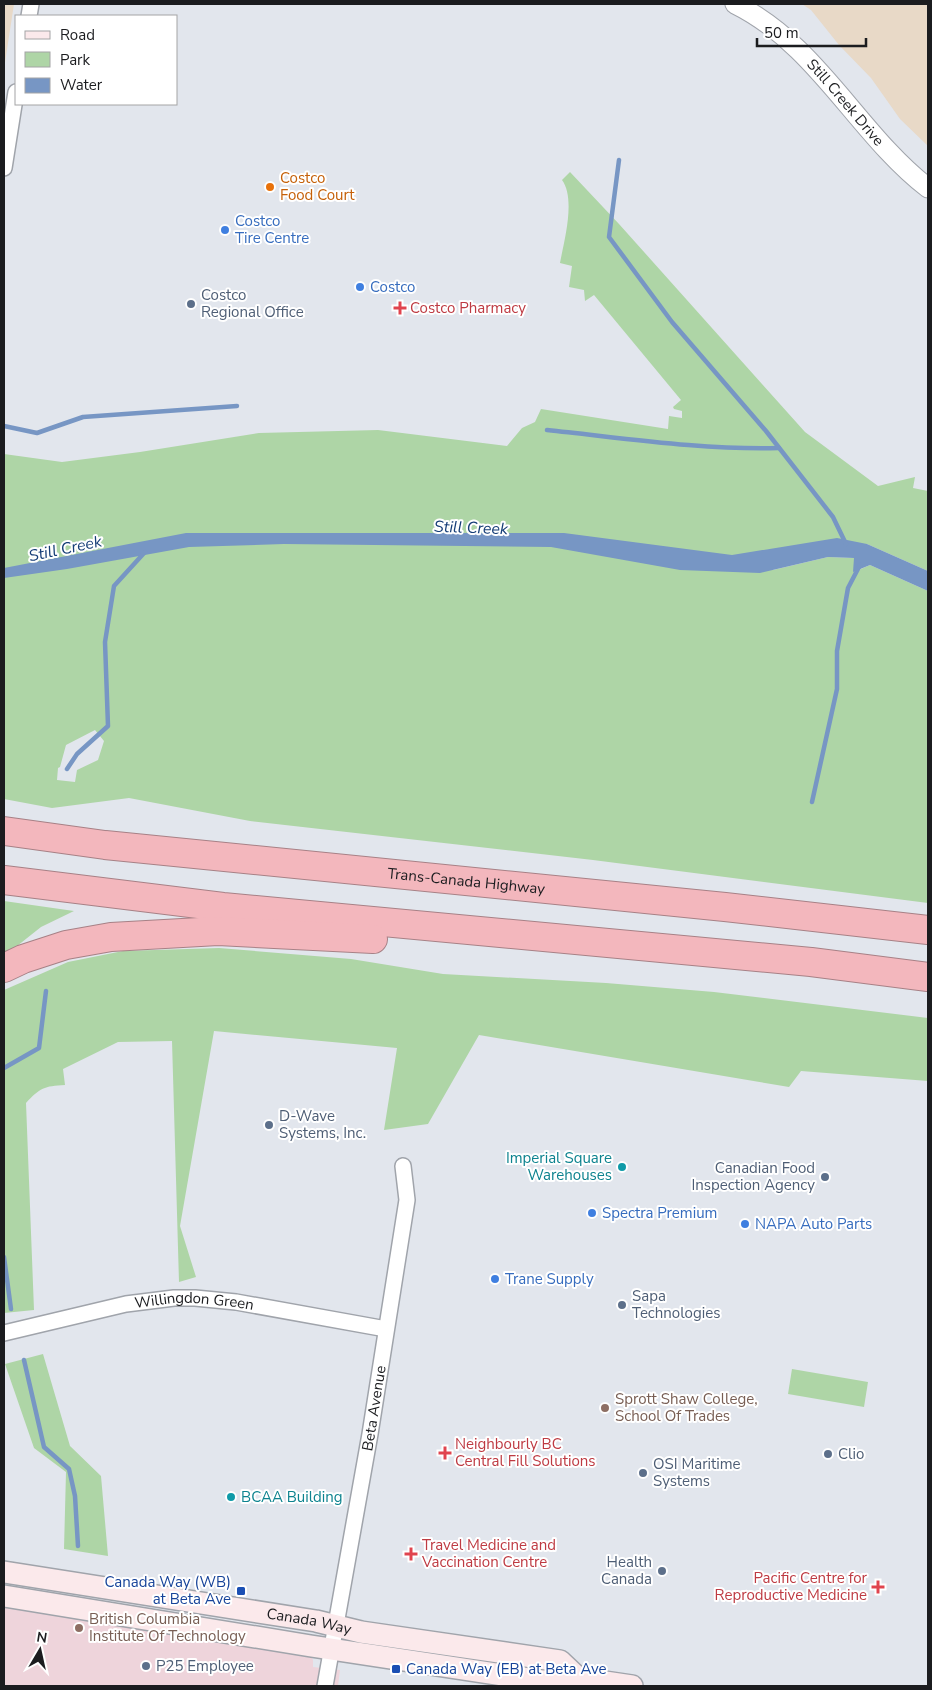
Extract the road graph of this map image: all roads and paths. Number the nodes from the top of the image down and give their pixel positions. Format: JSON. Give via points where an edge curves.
{"nodes":[{"id":1,"x":735,"y":4,"type":"edge"},
{"id":2,"x":15,"y":98,"type":"edge"},
{"id":3,"x":4,"y":168,"type":"edge"},
{"id":4,"x":928,"y":188,"type":"edge"},
{"id":5,"x":4,"y":818,"type":"edge"},
{"id":6,"x":4,"y":831,"type":"edge"},
{"id":7,"x":105,"y":845,"type":"junction"},
{"id":8,"x":4,"y":880,"type":"edge"},
{"id":9,"x":928,"y":930,"type":"edge"},
{"id":10,"x":562,"y":940,"type":"junction"},
{"id":11,"x":4,"y":968,"type":"edge"},
{"id":12,"x":928,"y":977,"type":"edge"},
{"id":13,"x":404,"y":1166,"type":"dead end"},
{"id":14,"x":386,"y":1328,"type":"junction"},
{"id":15,"x":4,"y":1333,"type":"edge"},
{"id":16,"x":4,"y":1572,"type":"edge"},
{"id":17,"x":4,"y":1596,"type":"edge"},
{"id":18,"x":336,"y":1626,"type":"junction"},
{"id":19,"x":332,"y":1649,"type":"junction"},
{"id":20,"x":577,"y":1682,"type":"edge"},
{"id":21,"x":325,"y":1686,"type":"edge"},
{"id":22,"x":632,"y":1686,"type":"edge"}],
"edges":[{"from":1,"to":4,"type":"street","name":"Still Creek Drive","via":[[768,25],[811,61],[890,154]]},
{"from":2,"to":3,"type":"street"},
{"from":5,"to":7,"type":"highway"},
{"from":6,"to":7,"type":"highway","name":"Trans-Canada Highway"},
{"from":7,"to":9,"type":"highway","name":"Trans-Canada Highway"},
{"from":8,"to":10,"type":"highway","via":[[223,907]]},
{"from":10,"to":11,"type":"highway","via":[[410,941],[218,931],[111,937],[66,946]]},
{"from":10,"to":12,"type":"highway","via":[[811,962]]},
{"from":13,"to":14,"type":"street","name":"Beta Avenue","via":[[408,1200]]},
{"from":14,"to":15,"type":"street","name":"Willingdon Green","via":[[236,1302],[174,1298],[126,1304]]},
{"from":14,"to":18,"type":"street","name":"Beta Avenue"},
{"from":16,"to":18,"type":"main road","name":"Canada Way"},
{"from":17,"to":19,"type":"main road","name":"Canada Way"},
{"from":18,"to":19,"type":"street","name":"Beta Avenue"},
{"from":18,"to":20,"type":"main road","name":"Canada Way","via":[[560,1661]]},
{"from":19,"to":20,"type":"main road","name":"Canada Way","via":[[556,1683]]},
{"from":19,"to":21,"type":"street","name":"Beta Avenue"},
{"from":20,"to":22,"type":"main road","name":"Canada Way"}]}
